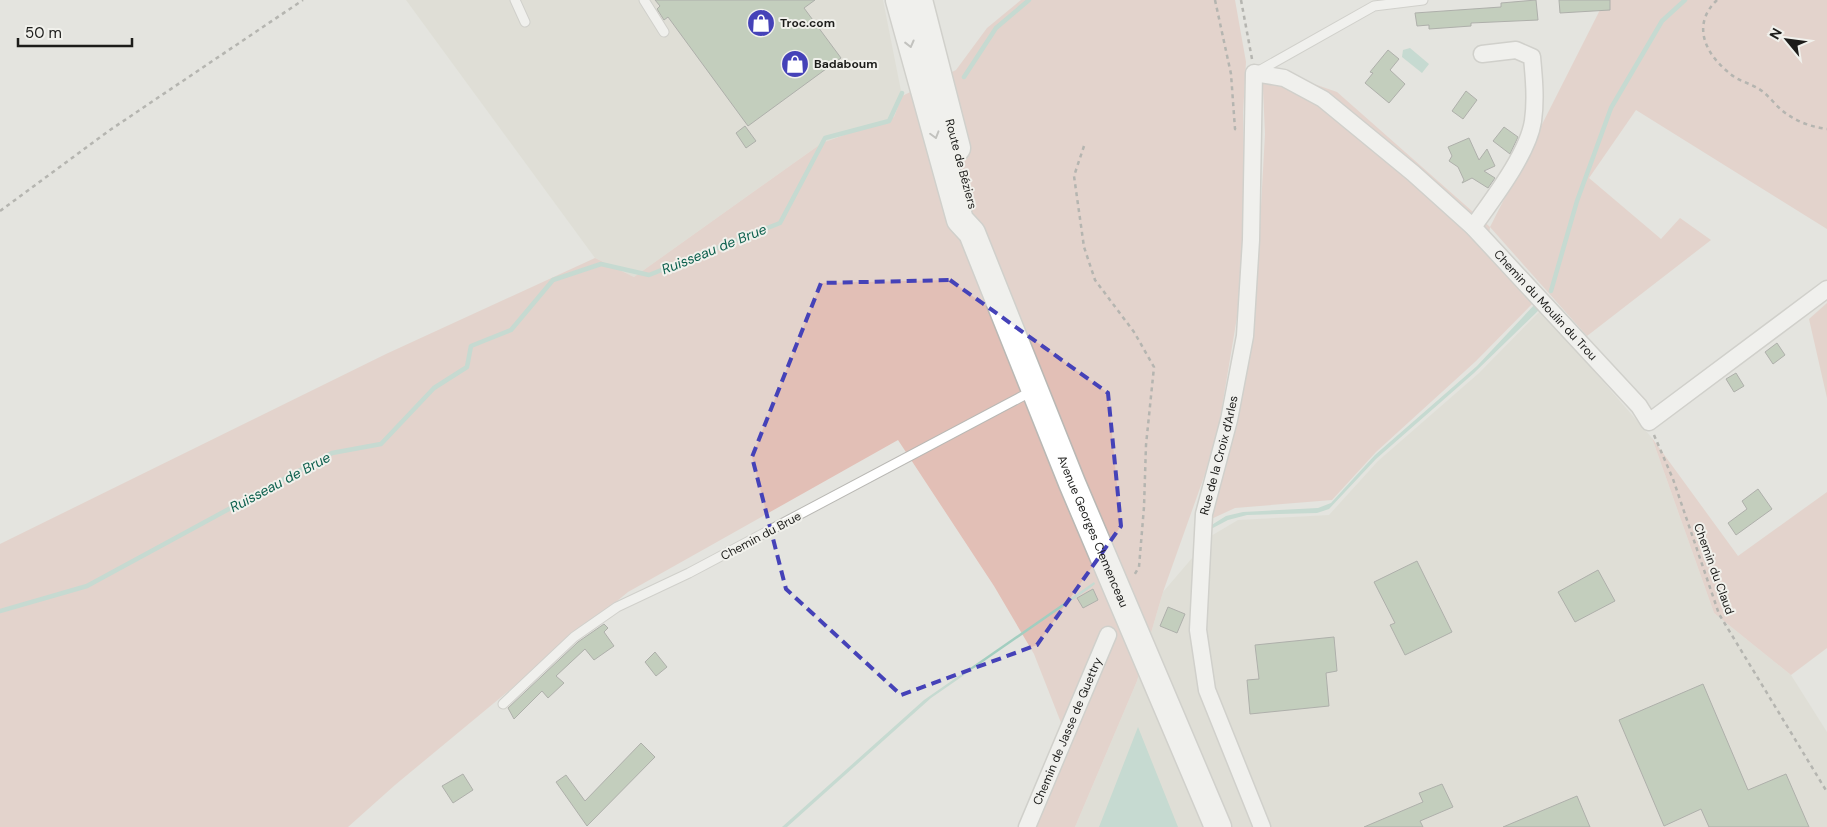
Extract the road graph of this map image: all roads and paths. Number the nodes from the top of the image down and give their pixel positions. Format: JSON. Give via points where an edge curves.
{"nodes":[{"id":1,"x":303,"y":0,"type":"edge"},
{"id":2,"x":515,"y":0,"type":"edge"},
{"id":3,"x":644,"y":0,"type":"edge"},
{"id":4,"x":899,"y":0,"type":"edge"},
{"id":5,"x":919,"y":0,"type":"edge"},
{"id":6,"x":1215,"y":0,"type":"edge"},
{"id":7,"x":1241,"y":0,"type":"edge"},
{"id":8,"x":1422,"y":0,"type":"edge"},
{"id":9,"x":1717,"y":0,"type":"edge"},
{"id":10,"x":525,"y":22,"type":"dead end"},
{"id":11,"x":664,"y":32,"type":"dead end"},
{"id":12,"x":1482,"y":54,"type":"dead end"},
{"id":13,"x":1254,"y":73,"type":"junction"},
{"id":14,"x":1827,"y":129,"type":"edge"},
{"id":15,"x":1253,"y":142,"type":"junction"},
{"id":16,"x":1084,"y":146,"type":"dead end"},
{"id":17,"x":0,"y":211,"type":"edge"},
{"id":18,"x":1473,"y":227,"type":"junction"},
{"id":19,"x":972,"y":234,"type":"junction"},
{"id":20,"x":1827,"y":289,"type":"edge"},
{"id":21,"x":1034,"y":390,"type":"junction"},
{"id":22,"x":1649,"y":422,"type":"junction"},
{"id":23,"x":1117,"y":589,"type":"junction"},
{"id":24,"x":1108,"y":635,"type":"dead end"},
{"id":25,"x":504,"y":704,"type":"dead end"},
{"id":26,"x":1827,"y":792,"type":"edge"},
{"id":27,"x":1216,"y":822,"type":"edge"},
{"id":28,"x":1027,"y":827,"type":"edge"},
{"id":29,"x":1262,"y":827,"type":"edge"}],
"edges":[{"from":1,"to":17,"type":"path","via":[[110,130]]},
{"from":2,"to":10,"type":"lane"},
{"from":3,"to":11,"type":"lane"},
{"from":4,"to":19,"type":"main road","name":"Route de Béziers","one_way":true,"via":[[960,220]]},
{"from":5,"to":19,"type":"main road","name":"Route de Béziers","via":[[976,219]]},
{"from":6,"to":15,"type":"path","via":[[1231,74],[1235,130]]},
{"from":7,"to":13,"type":"path"},
{"from":8,"to":13,"type":"lane","via":[[1374,6]]},
{"from":9,"to":14,"type":"path","via":[[1707,9],[1702,21],[1707,49],[1728,73],[1762,91],[1784,113],[1810,126]]},
{"from":12,"to":18,"type":"street","via":[[1516,50],[1532,57],[1535,85],[1533,123],[1520,156]]},
{"from":13,"to":15,"type":"street","name":"Rue de la Croix d'Arles"},
{"from":13,"to":18,"type":"street","name":"Chemin du Moulin du Trou","via":[[1284,78],[1323,99],[1394,156]]},
{"from":15,"to":29,"type":"street","name":"Rue de la Croix d'Arles","via":[[1245,336],[1229,420],[1204,514],[1198,630],[1207,690]]},
{"from":16,"to":23,"type":"path","via":[[1074,176],[1084,247],[1095,280],[1134,332],[1154,367],[1139,567],[1133,577]]},
{"from":18,"to":22,"type":"street","name":"Chemin du Moulin du Trou","via":[[1639,406]]},
{"from":19,"to":21,"type":"main road","name":"Avenue Georges Clemenceau"},
{"from":20,"to":22,"type":"street"},
{"from":21,"to":23,"type":"main road","name":"Avenue Georges Clemenceau"},
{"from":21,"to":25,"type":"lane","name":"Chemin du Brue","via":[[689,573],[617,607],[574,637]]},
{"from":22,"to":26,"type":"path","name":"Chemin du Claud","via":[[1673,479],[1719,614]]},
{"from":23,"to":27,"type":"main road","name":"Avenue Georges Clemenceau"},
{"from":24,"to":28,"type":"street","name":"Chemin de Jasse de Guettry"}]}
